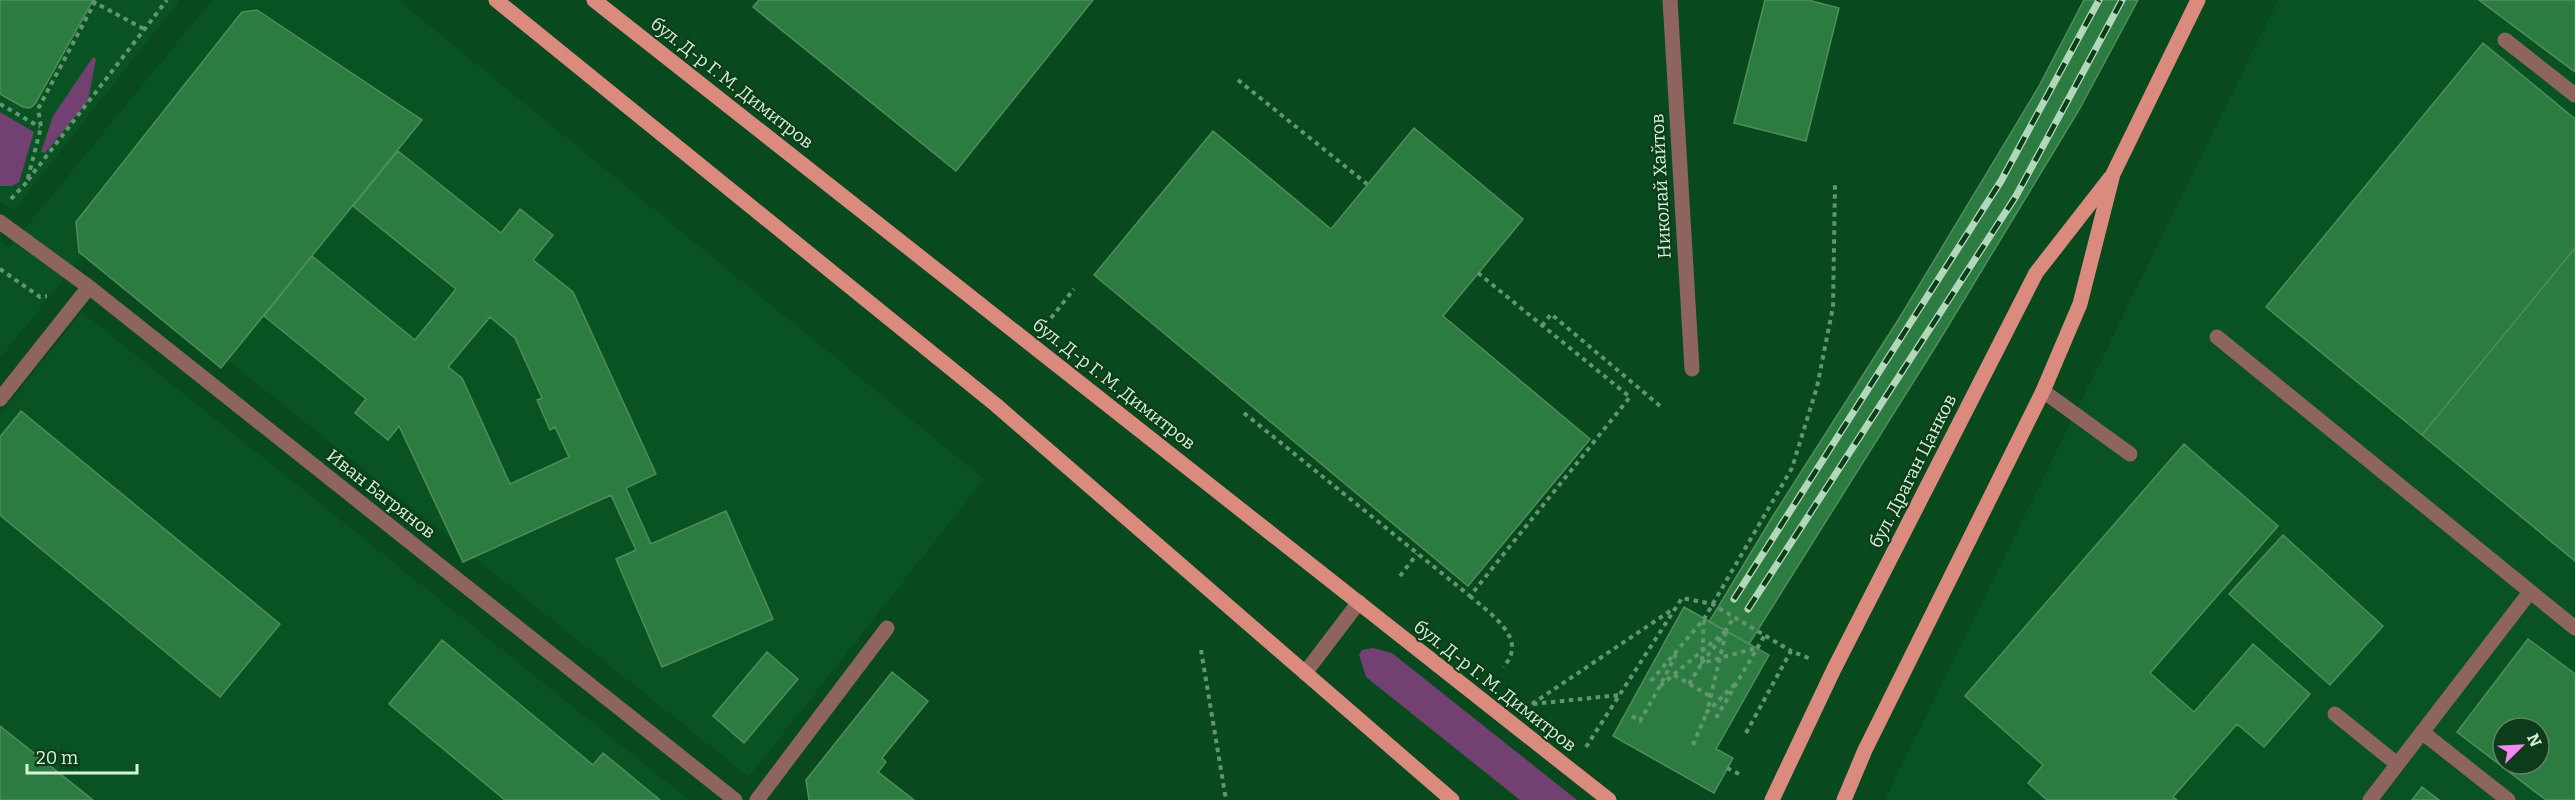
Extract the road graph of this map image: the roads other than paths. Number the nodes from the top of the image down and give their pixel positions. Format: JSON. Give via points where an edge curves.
{"nodes":[{"id":1,"x":496,"y":0,"type":"edge"},
{"id":2,"x":594,"y":0,"type":"edge"},
{"id":3,"x":1670,"y":0,"type":"edge"},
{"id":4,"x":2198,"y":0,"type":"edge"},
{"id":5,"x":2505,"y":40,"type":"dead end"},
{"id":6,"x":2575,"y":95,"type":"edge"},
{"id":7,"x":2113,"y":174,"type":"junction"},
{"id":8,"x":0,"y":222,"type":"edge"},
{"id":9,"x":89,"y":287,"type":"junction"},
{"id":10,"x":2217,"y":337,"type":"dead end"},
{"id":11,"x":1692,"y":369,"type":"dead end"},
{"id":12,"x":2043,"y":391,"type":"junction"},
{"id":13,"x":0,"y":399,"type":"edge"},
{"id":14,"x":2130,"y":454,"type":"dead end"},
{"id":15,"x":2530,"y":592,"type":"junction"},
{"id":16,"x":1359,"y":603,"type":"junction"},
{"id":17,"x":887,"y":628,"type":"dead end"},
{"id":18,"x":2575,"y":628,"type":"edge"},
{"id":19,"x":1305,"y":674,"type":"junction"},
{"id":20,"x":2335,"y":714,"type":"dead end"},
{"id":21,"x":2422,"y":732,"type":"junction"},
{"id":22,"x":2397,"y":764,"type":"junction"},
{"id":23,"x":735,"y":800,"type":"edge"},
{"id":24,"x":757,"y":800,"type":"edge"},
{"id":25,"x":1452,"y":800,"type":"edge"},
{"id":26,"x":1609,"y":800,"type":"edge"},
{"id":27,"x":1772,"y":800,"type":"edge"},
{"id":28,"x":1844,"y":800,"type":"edge"},
{"id":29,"x":2370,"y":800,"type":"edge"},
{"id":30,"x":2508,"y":800,"type":"edge"}],
"edges":[{"from":1,"to":19,"type":"main road","via":[[996,405]]},
{"from":2,"to":16,"type":"main road","name":"бул. Д-р Г. М. Димитров"},
{"from":3,"to":11,"type":"street","name":"Николай Хайтов"},
{"from":4,"to":7,"type":"main road","name":"бул. Драган Цанков"},
{"from":5,"to":6,"type":"street"},
{"from":7,"to":12,"type":"main road","name":"бул. Драган Цанков","via":[[2080,304]]},
{"from":7,"to":27,"type":"main road","name":"бул. Драган Цанков","via":[[2036,273],[1834,669]]},
{"from":8,"to":9,"type":"street","name":"Иван Багрянов"},
{"from":9,"to":13,"type":"street"},
{"from":9,"to":23,"type":"street","name":"Иван Багрянов"},
{"from":10,"to":15,"type":"street"},
{"from":12,"to":14,"type":"street"},
{"from":12,"to":28,"type":"main road","name":"бул. Драган Цанков"},
{"from":15,"to":18,"type":"street"},
{"from":15,"to":21,"type":"street"},
{"from":16,"to":19,"type":"street"},
{"from":16,"to":26,"type":"main road","name":"бул. Д-р Г. М. Димитров"},
{"from":17,"to":24,"type":"street"},
{"from":19,"to":25,"type":"main road"},
{"from":20,"to":22,"type":"street"},
{"from":21,"to":22,"type":"street"},
{"from":21,"to":30,"type":"street"},
{"from":22,"to":29,"type":"street"}]}
